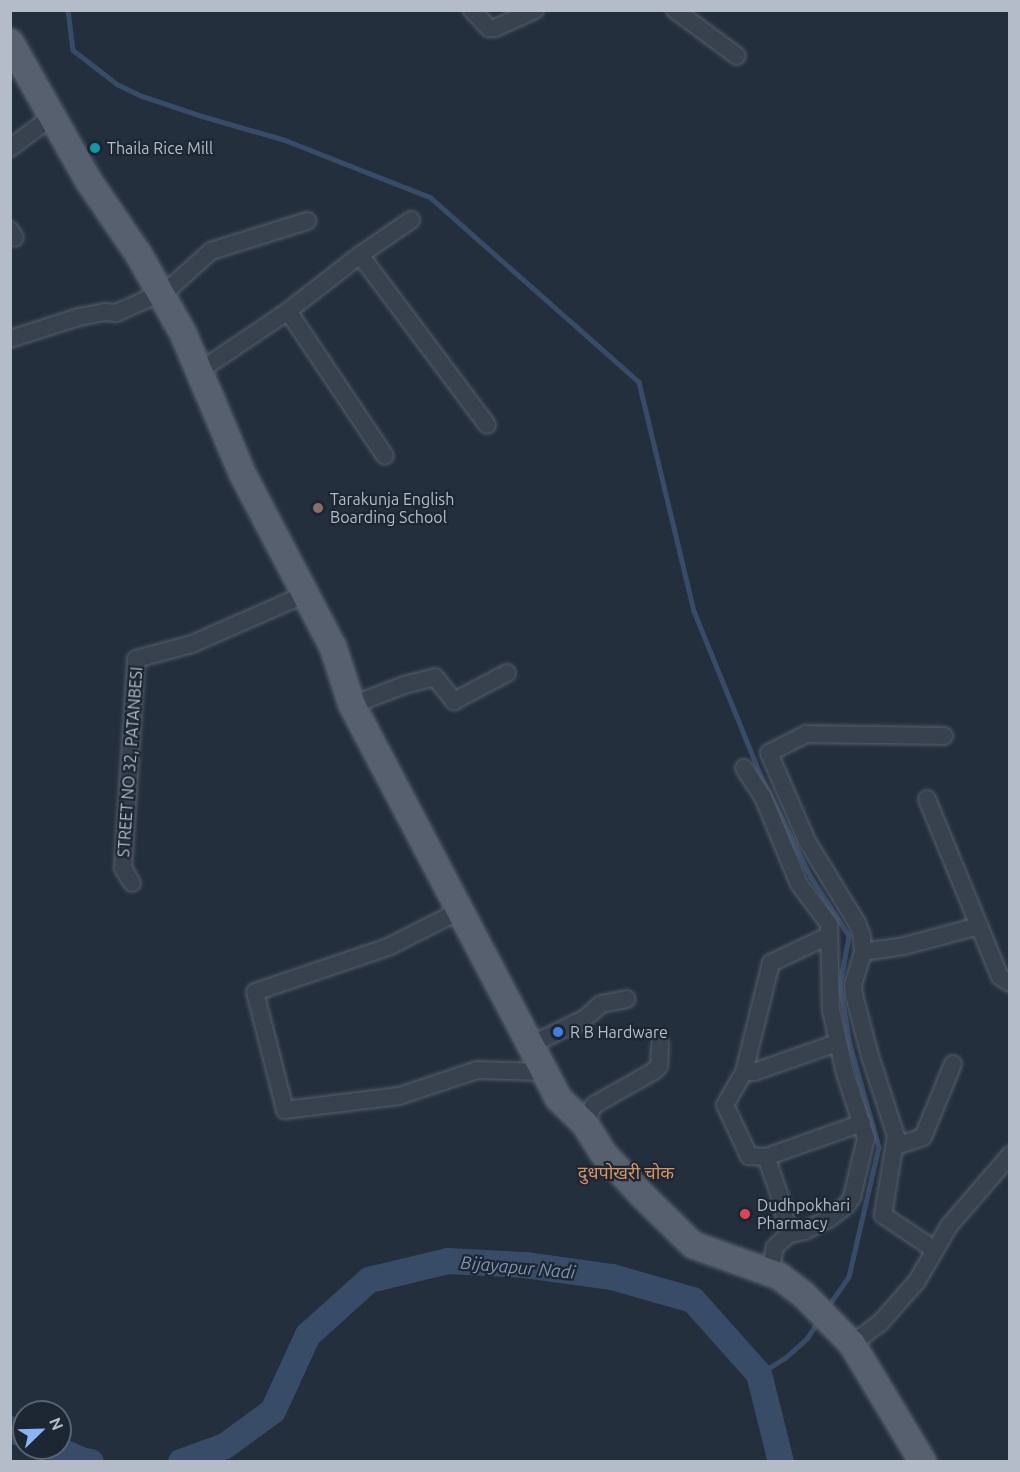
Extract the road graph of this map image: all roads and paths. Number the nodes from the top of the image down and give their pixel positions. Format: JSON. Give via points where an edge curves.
{"nodes":[{"id":1,"x":472,"y":10,"type":"edge"},
{"id":2,"x":535,"y":10,"type":"edge"},
{"id":3,"x":675,"y":10,"type":"edge"},
{"id":4,"x":10,"y":42,"type":"edge"},
{"id":5,"x":737,"y":56,"type":"dead end"},
{"id":6,"x":53,"y":116,"type":"junction"},
{"id":7,"x":10,"y":148,"type":"edge"},
{"id":8,"x":411,"y":220,"type":"dead end"},
{"id":9,"x":307,"y":221,"type":"dead end"},
{"id":10,"x":360,"y":255,"type":"junction"},
{"id":11,"x":160,"y":292,"type":"junction"},
{"id":12,"x":288,"y":310,"type":"junction"},
{"id":13,"x":10,"y":339,"type":"edge"},
{"id":14,"x":198,"y":372,"type":"junction"},
{"id":15,"x":487,"y":425,"type":"dead end"},
{"id":16,"x":385,"y":456,"type":"dead end"},
{"id":17,"x":306,"y":594,"type":"junction"},
{"id":18,"x":507,"y":673,"type":"dead end"},
{"id":19,"x":352,"y":705,"type":"junction"},
{"id":20,"x":944,"y":736,"type":"dead end"},
{"id":21,"x":744,"y":768,"type":"dead end"},
{"id":22,"x":927,"y":799,"type":"dead end"},
{"id":23,"x":132,"y":883,"type":"dead end"},
{"id":24,"x":461,"y":910,"type":"junction"},
{"id":25,"x":978,"y":926,"type":"junction"},
{"id":26,"x":828,"y":936,"type":"junction"},
{"id":27,"x":863,"y":952,"type":"junction"},
{"id":28,"x":1010,"y":983,"type":"edge"},
{"id":29,"x":627,"y":999,"type":"dead end"},
{"id":30,"x":837,"y":1043,"type":"junction"},
{"id":31,"x":660,"y":1044,"type":"dead end"},
{"id":32,"x":530,"y":1045,"type":"junction"},
{"id":33,"x":953,"y":1064,"type":"dead end"},
{"id":34,"x":543,"y":1072,"type":"junction"},
{"id":35,"x":744,"y":1072,"type":"junction"},
{"id":36,"x":862,"y":1123,"type":"junction"},
{"id":37,"x":585,"y":1124,"type":"junction"},
{"id":38,"x":896,"y":1146,"type":"junction"},
{"id":39,"x":1010,"y":1155,"type":"edge"},
{"id":40,"x":766,"y":1157,"type":"junction"},
{"id":41,"x":789,"y":1234,"type":"junction"},
{"id":42,"x":935,"y":1250,"type":"junction"},
{"id":43,"x":770,"y":1272,"type":"junction"},
{"id":44,"x":852,"y":1344,"type":"junction"},
{"id":45,"x":923,"y":1461,"type":"edge"}],
"edges":[{"from":1,"to":2,"type":"street","via":[[489,28]]},
{"from":3,"to":5,"type":"street"},
{"from":4,"to":6,"type":"main road"},
{"from":6,"to":7,"type":"street"},
{"from":6,"to":11,"type":"main road","via":[[88,180]]},
{"from":8,"to":10,"type":"street"},
{"from":9,"to":11,"type":"street","via":[[210,251],[171,287]]},
{"from":10,"to":12,"type":"street"},
{"from":10,"to":15,"type":"street"},
{"from":11,"to":13,"type":"street","via":[[116,313],[79,317]]},
{"from":11,"to":14,"type":"main road","via":[[183,333]]},
{"from":12,"to":14,"type":"street"},
{"from":12,"to":16,"type":"street"},
{"from":14,"to":17,"type":"main road","via":[[242,473]]},
{"from":17,"to":19,"type":"main road","via":[[333,647]]},
{"from":17,"to":23,"type":"street","name":"STREET NO 32, PATANBESI","via":[[192,644],[136,659],[123,868]]},
{"from":18,"to":19,"type":"street","via":[[454,701],[435,677]]},
{"from":19,"to":24,"type":"main road"},
{"from":20,"to":27,"type":"street","via":[[806,735],[769,753],[807,842],[857,923]]},
{"from":21,"to":26,"type":"street","via":[[763,797],[799,884],[829,924]]},
{"from":22,"to":25,"type":"street"},
{"from":24,"to":32,"type":"main road"},
{"from":24,"to":34,"type":"street","via":[[388,947],[255,992],[285,1110],[399,1096],[477,1070]]},
{"from":25,"to":27,"type":"street","via":[[904,946]]},
{"from":25,"to":28,"type":"street","via":[[1000,977]]},
{"from":26,"to":30,"type":"street","via":[[831,1010]]},
{"from":26,"to":35,"type":"street","via":[[771,963]]},
{"from":27,"to":38,"type":"street","via":[[853,985],[854,995]]},
{"from":29,"to":32,"type":"street","via":[[601,1004],[584,1018]]},
{"from":30,"to":35,"type":"street"},
{"from":30,"to":36,"type":"street"},
{"from":31,"to":37,"type":"street","via":[[659,1066],[594,1104]]},
{"from":32,"to":34,"type":"main road"},
{"from":33,"to":38,"type":"street","via":[[923,1137]]},
{"from":34,"to":37,"type":"main road","via":[[558,1098]]},
{"from":35,"to":40,"type":"street","via":[[725,1105],[749,1156]]},
{"from":36,"to":40,"type":"street"},
{"from":36,"to":41,"type":"street","via":[[865,1151],[847,1205],[805,1231]]},
{"from":37,"to":43,"type":"main road","via":[[603,1153],[693,1245]]},
{"from":38,"to":42,"type":"street","via":[[883,1215]]},
{"from":39,"to":42,"type":"street","via":[[949,1226]]},
{"from":40,"to":41,"type":"street"},
{"from":41,"to":43,"type":"street","via":[[775,1247]]},
{"from":42,"to":44,"type":"street","via":[[917,1281],[881,1322]]},
{"from":43,"to":44,"type":"main road","via":[[803,1294]]},
{"from":44,"to":45,"type":"main road"}]}
